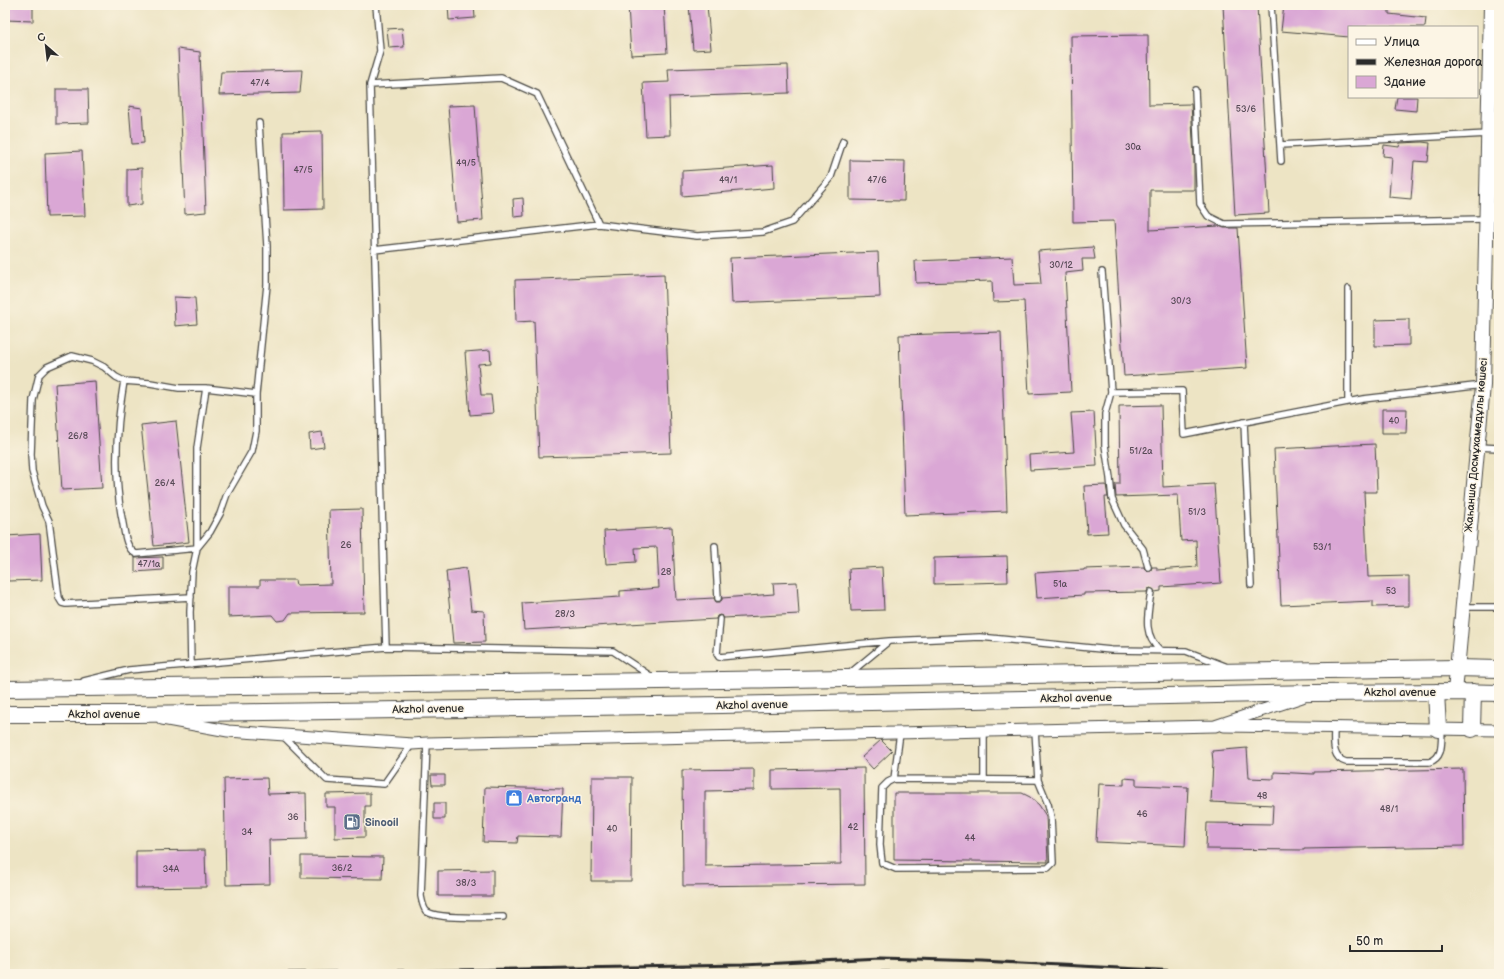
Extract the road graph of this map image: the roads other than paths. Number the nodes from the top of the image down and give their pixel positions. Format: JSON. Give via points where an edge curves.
{"nodes":[{"id":1,"x":376,"y":5,"type":"edge"},
{"id":2,"x":1271,"y":5,"type":"edge"},
{"id":3,"x":1491,"y":5,"type":"edge"},
{"id":4,"x":370,"y":84,"type":"junction"},
{"id":5,"x":1195,"y":90,"type":"dead end"},
{"id":6,"x":259,"y":123,"type":"dead end"},
{"id":7,"x":1488,"y":134,"type":"junction"},
{"id":8,"x":843,"y":141,"type":"dead end"},
{"id":9,"x":1280,"y":145,"type":"junction"},
{"id":10,"x":1281,"y":161,"type":"dead end"},
{"id":11,"x":1487,"y":219,"type":"junction"},
{"id":12,"x":599,"y":224,"type":"junction"},
{"id":13,"x":374,"y":250,"type":"junction"},
{"id":14,"x":1102,"y":272,"type":"dead end"},
{"id":15,"x":1348,"y":289,"type":"dead end"},
{"id":16,"x":124,"y":381,"type":"junction"},
{"id":17,"x":1483,"y":385,"type":"junction"},
{"id":18,"x":206,"y":388,"type":"junction"},
{"id":19,"x":1111,"y":392,"type":"junction"},
{"id":20,"x":256,"y":394,"type":"junction"},
{"id":21,"x":1348,"y":402,"type":"junction"},
{"id":22,"x":1244,"y":422,"type":"junction"},
{"id":23,"x":1477,"y":447,"type":"junction"},
{"id":24,"x":1499,"y":448,"type":"edge"},
{"id":25,"x":715,"y":546,"type":"dead end"},
{"id":26,"x":197,"y":548,"type":"junction"},
{"id":27,"x":1148,"y":567,"type":"dead end"},
{"id":28,"x":1251,"y":585,"type":"dead end"},
{"id":29,"x":1151,"y":592,"type":"dead end"},
{"id":30,"x":191,"y":597,"type":"junction"},
{"id":31,"x":718,"y":598,"type":"dead end"},
{"id":32,"x":1462,"y":607,"type":"junction"},
{"id":33,"x":1499,"y":607,"type":"edge"},
{"id":34,"x":720,"y":619,"type":"dead end"},
{"id":35,"x":889,"y":641,"type":"junction"},
{"id":36,"x":386,"y":647,"type":"junction"},
{"id":37,"x":1160,"y":650,"type":"junction"},
{"id":38,"x":191,"y":665,"type":"junction"},
{"id":39,"x":1456,"y":668,"type":"junction"},
{"id":40,"x":1499,"y":669,"type":"edge"},
{"id":41,"x":1239,"y":671,"type":"junction"},
{"id":42,"x":844,"y":678,"type":"junction"},
{"id":43,"x":720,"y":680,"type":"junction"},
{"id":44,"x":658,"y":681,"type":"junction"},
{"id":45,"x":5,"y":689,"type":"edge"},
{"id":46,"x":56,"y":689,"type":"junction"},
{"id":47,"x":1436,"y":692,"type":"junction"},
{"id":48,"x":1454,"y":692,"type":"junction"},
{"id":49,"x":1472,"y":692,"type":"junction"},
{"id":50,"x":1314,"y":693,"type":"junction"},
{"id":51,"x":1499,"y":693,"type":"edge"},
{"id":52,"x":721,"y":705,"type":"junction"},
{"id":53,"x":5,"y":714,"type":"edge"},
{"id":54,"x":136,"y":714,"type":"junction"},
{"id":55,"x":1215,"y":726,"type":"junction"},
{"id":56,"x":1334,"y":728,"type":"junction"},
{"id":57,"x":1440,"y":729,"type":"junction"},
{"id":58,"x":1472,"y":729,"type":"junction"},
{"id":59,"x":1035,"y":730,"type":"junction"},
{"id":60,"x":1499,"y":730,"type":"edge"},
{"id":61,"x":984,"y":731,"type":"junction"},
{"id":62,"x":900,"y":733,"type":"junction"},
{"id":63,"x":281,"y":735,"type":"junction"},
{"id":64,"x":412,"y":744,"type":"junction"},
{"id":65,"x":427,"y":744,"type":"junction"},
{"id":66,"x":894,"y":779,"type":"junction"},
{"id":67,"x":984,"y":780,"type":"junction"},
{"id":68,"x":1038,"y":780,"type":"junction"},
{"id":69,"x":503,"y":917,"type":"dead end"}],
"edges":[{"from":1,"to":4,"type":"lane","via":[[380,51]]},
{"from":2,"to":9,"type":"lane"},
{"from":3,"to":7,"type":"street","name":"Жаһанша Досмұхамедұлы көшесі"},
{"from":4,"to":12,"type":"lane","via":[[501,78],[537,94]]},
{"from":4,"to":13,"type":"lane"},
{"from":5,"to":11,"type":"lane","via":[[1200,204],[1208,216],[1224,224]]},
{"from":6,"to":20,"type":"lane","via":[[267,285]]},
{"from":7,"to":9,"type":"lane"},
{"from":7,"to":11,"type":"street","name":"Жаһанша Досмұхамедұлы көшесі"},
{"from":8,"to":12,"type":"lane","via":[[831,177],[792,222],[763,232],[697,236]]},
{"from":9,"to":10,"type":"lane"},
{"from":11,"to":17,"type":"street","name":"Жаһанша Досмұхамедұлы көшесі"},
{"from":12,"to":13,"type":"lane"},
{"from":13,"to":36,"type":"lane"},
{"from":14,"to":19,"type":"lane"},
{"from":15,"to":21,"type":"lane"},
{"from":16,"to":18,"type":"lane","via":[[179,388]]},
{"from":16,"to":26,"type":"lane","via":[[116,468],[126,542],[136,554]]},
{"from":16,"to":30,"type":"lane","via":[[92,360],[72,356],[47,367],[36,381],[33,400],[32,471],[42,506],[49,520],[59,598],[66,604]]},
{"from":17,"to":21,"type":"lane"},
{"from":17,"to":23,"type":"street","name":"Жаһанша Досмұхамедұлы көшесі"},
{"from":18,"to":20,"type":"lane"},
{"from":18,"to":26,"type":"lane","via":[[197,448]]},
{"from":19,"to":22,"type":"lane","via":[[1182,391],[1184,434]]},
{"from":19,"to":27,"type":"lane","via":[[1105,414],[1112,499],[1124,525],[1143,549]]},
{"from":20,"to":26,"type":"lane","via":[[256,431],[252,451],[227,494],[217,520]]},
{"from":21,"to":22,"type":"lane"},
{"from":22,"to":28,"type":"lane"},
{"from":23,"to":24,"type":"lane"},
{"from":23,"to":32,"type":"street","name":"Жаһанша Досмұхамедұлы көшесі"},
{"from":25,"to":31,"type":"lane"},
{"from":26,"to":30,"type":"lane","via":[[192,572]]},
{"from":29,"to":37,"type":"lane","via":[[1147,619],[1149,636]]},
{"from":30,"to":38,"type":"lane"},
{"from":32,"to":33,"type":"lane"},
{"from":32,"to":39,"type":"street","name":"Жаһанша Досмұхамедұлы көшесі"},
{"from":34,"to":35,"type":"lane","via":[[717,654],[719,657]]},
{"from":35,"to":37,"type":"lane","via":[[980,637],[1111,650]]},
{"from":35,"to":42,"type":"lane"},
{"from":36,"to":38,"type":"lane"},
{"from":36,"to":44,"type":"lane","via":[[613,651]]},
{"from":37,"to":41,"type":"lane","via":[[1186,651]]},
{"from":38,"to":46,"type":"lane","via":[[129,670]]},
{"from":39,"to":40,"type":"main road","name":"Akzhol avenue"},
{"from":39,"to":41,"type":"main road","name":"Akzhol avenue"},
{"from":39,"to":48,"type":"street","name":"Жаһанша Досмұхамедұлы көшесі"},
{"from":41,"to":42,"type":"main road","name":"Akzhol avenue"},
{"from":42,"to":43,"type":"main road","name":"Akzhol avenue"},
{"from":43,"to":44,"type":"main road","name":"Akzhol avenue"},
{"from":43,"to":52,"type":"main road"},
{"from":44,"to":46,"type":"main road","name":"Akzhol avenue"},
{"from":45,"to":46,"type":"main road","name":"Akzhol avenue"},
{"from":47,"to":48,"type":"main road","name":"Akzhol avenue"},
{"from":47,"to":50,"type":"main road","name":"Akzhol avenue"},
{"from":47,"to":57,"type":"main road"},
{"from":48,"to":49,"type":"main road","name":"Akzhol avenue"},
{"from":49,"to":51,"type":"main road","name":"Akzhol avenue"},
{"from":49,"to":58,"type":"main road"},
{"from":50,"to":52,"type":"main road","name":"Akzhol avenue"},
{"from":50,"to":55,"type":"street"},
{"from":52,"to":54,"type":"main road","name":"Akzhol avenue"},
{"from":53,"to":54,"type":"main road","name":"Akzhol avenue"},
{"from":54,"to":63,"type":"street","via":[[228,731]]},
{"from":55,"to":56,"type":"street"},
{"from":55,"to":59,"type":"street"},
{"from":56,"to":57,"type":"street"},
{"from":56,"to":57,"type":"lane","via":[[1335,748],[1341,761],[1424,763],[1434,761],[1440,754]]},
{"from":57,"to":58,"type":"street"},
{"from":58,"to":60,"type":"street"},
{"from":59,"to":61,"type":"street"},
{"from":59,"to":68,"type":"lane"},
{"from":61,"to":62,"type":"street"},
{"from":61,"to":67,"type":"lane"},
{"from":62,"to":65,"type":"street"},
{"from":62,"to":66,"type":"lane"},
{"from":63,"to":64,"type":"street"},
{"from":63,"to":64,"type":"lane","via":[[327,780],[384,784]]},
{"from":64,"to":65,"type":"street"},
{"from":65,"to":69,"type":"lane","via":[[422,904],[426,910],[438,916]]},
{"from":66,"to":67,"type":"lane"},
{"from":66,"to":68,"type":"lane","via":[[882,788],[880,845],[882,863],[896,869],[1048,868],[1053,863],[1051,817]]},
{"from":67,"to":68,"type":"lane"}]}
